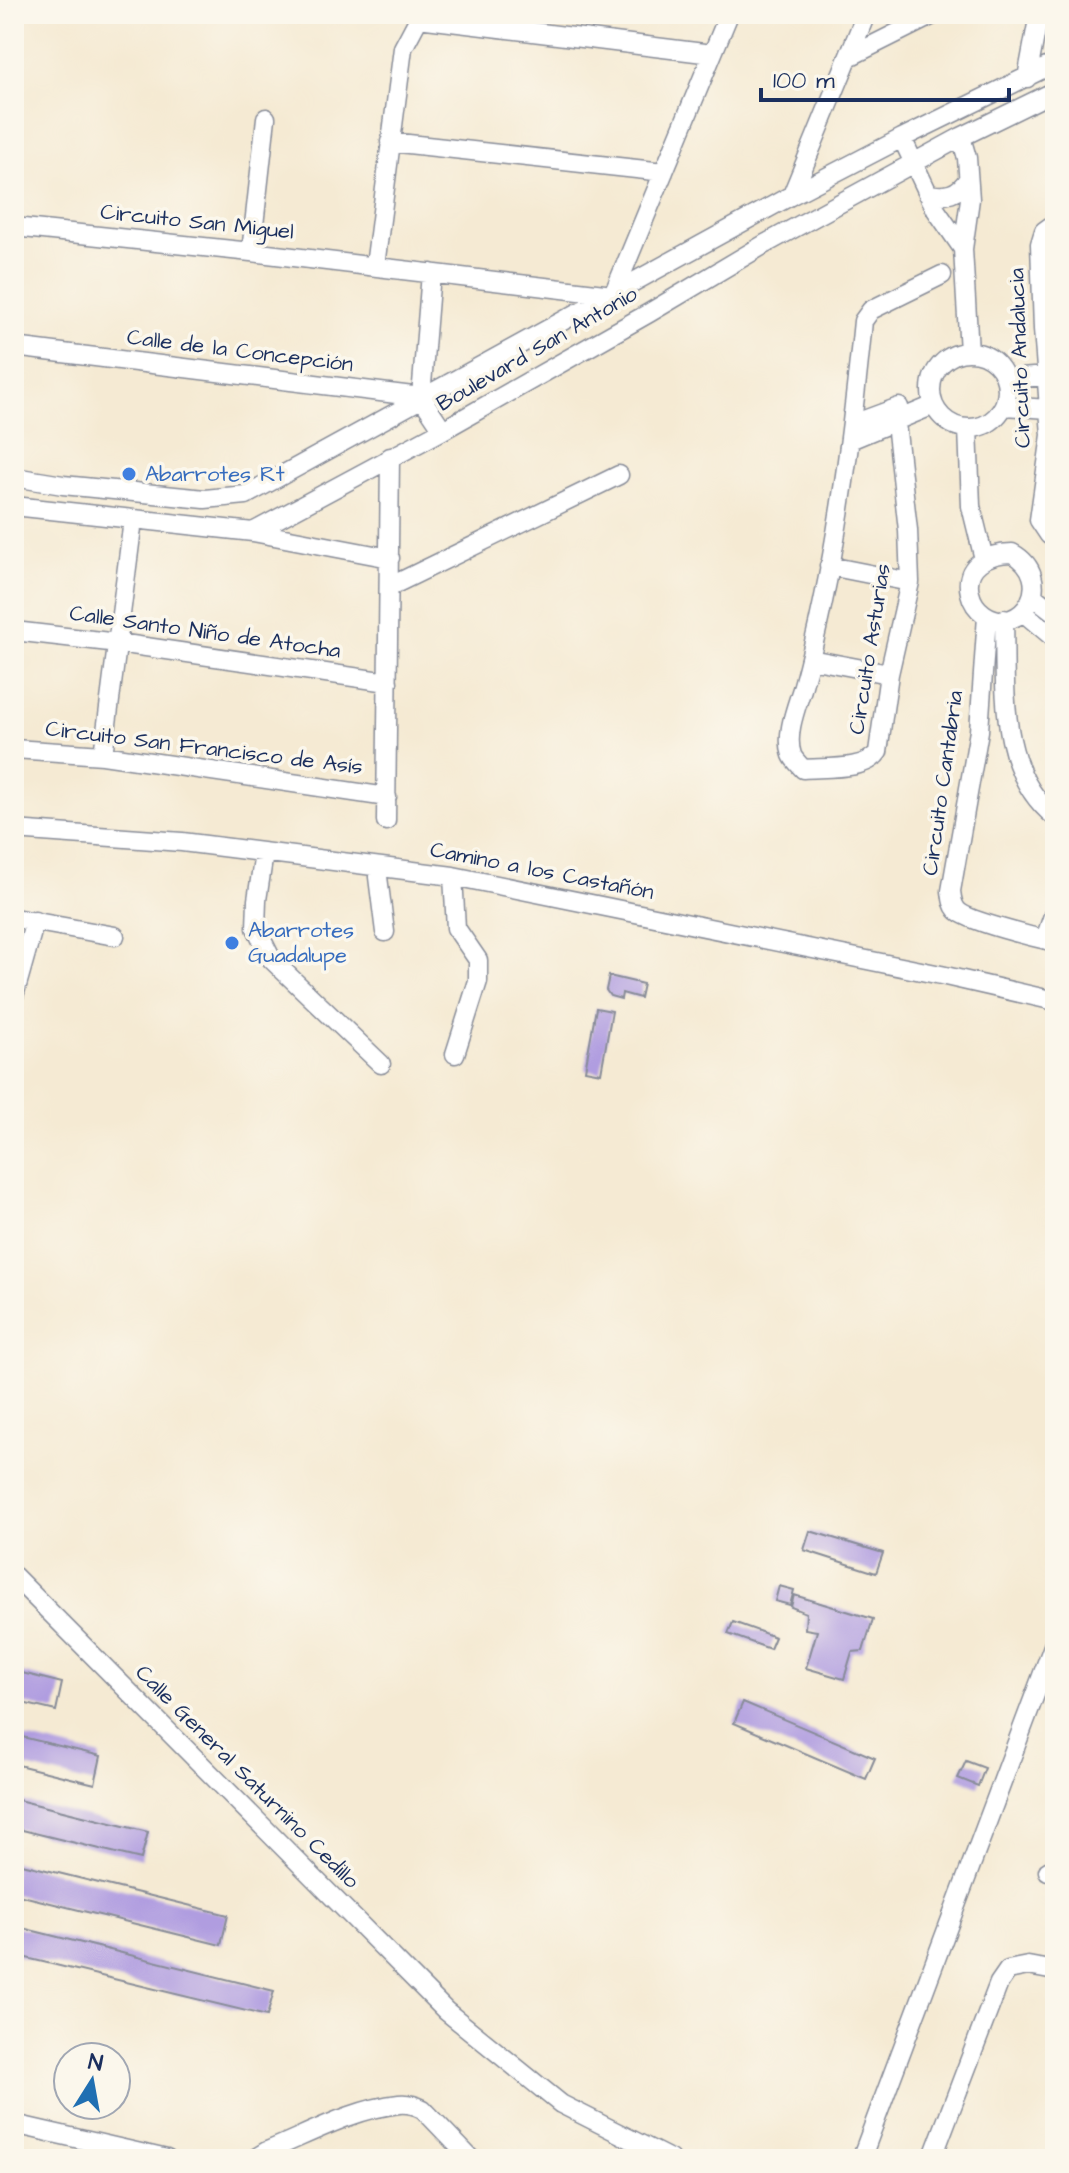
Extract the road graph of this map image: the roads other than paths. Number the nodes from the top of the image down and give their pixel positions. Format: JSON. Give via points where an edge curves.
{"nodes":[{"id":1,"x":866,"y":14,"type":"edge"},
{"id":2,"x":935,"y":14,"type":"edge"},
{"id":3,"x":1039,"y":14,"type":"edge"},
{"id":4,"x":419,"y":16,"type":"edge"},
{"id":5,"x":722,"y":16,"type":"edge"},
{"id":6,"x":712,"y":54,"type":"junction"},
{"id":7,"x":849,"y":57,"type":"junction"},
{"id":8,"x":1055,"y":63,"type":"edge"},
{"id":9,"x":1027,"y":78,"type":"junction"},
{"id":10,"x":1055,"y":91,"type":"edge"},
{"id":11,"x":266,"y":118,"type":"dead end"},
{"id":12,"x":961,"y":137,"type":"junction"},
{"id":13,"x":902,"y":138,"type":"junction"},
{"id":14,"x":390,"y":142,"type":"junction"},
{"id":15,"x":913,"y":164,"type":"junction"},
{"id":16,"x":664,"y":172,"type":"junction"},
{"id":17,"x":968,"y":179,"type":"junction"},
{"id":18,"x":928,"y":194,"type":"junction"},
{"id":19,"x":792,"y":195,"type":"junction"},
{"id":20,"x":1055,"y":223,"type":"edge"},
{"id":21,"x":14,"y":227,"type":"edge"},
{"id":22,"x":963,"y":249,"type":"junction"},
{"id":23,"x":251,"y":252,"type":"junction"},
{"id":24,"x":375,"y":266,"type":"junction"},
{"id":25,"x":431,"y":273,"type":"junction"},
{"id":26,"x":942,"y":275,"type":"dead end"},
{"id":27,"x":613,"y":295,"type":"junction"},
{"id":28,"x":1049,"y":326,"type":"edge"},
{"id":29,"x":14,"y":347,"type":"edge"},
{"id":30,"x":969,"y":352,"type":"junction"},
{"id":31,"x":1046,"y":376,"type":"junction"},
{"id":32,"x":1006,"y":379,"type":"junction"},
{"id":33,"x":421,"y":397,"type":"junction"},
{"id":34,"x":933,"y":400,"type":"junction"},
{"id":35,"x":1004,"y":406,"type":"junction"},
{"id":36,"x":1049,"y":409,"type":"junction"},
{"id":37,"x":893,"y":417,"type":"junction"},
{"id":38,"x":968,"y":428,"type":"junction"},
{"id":39,"x":443,"y":430,"type":"junction"},
{"id":40,"x":852,"y":432,"type":"junction"},
{"id":41,"x":1053,"y":435,"type":"edge"},
{"id":42,"x":390,"y":457,"type":"junction"},
{"id":43,"x":619,"y":475,"type":"dead end"},
{"id":44,"x":14,"y":477,"type":"edge"},
{"id":45,"x":63,"y":485,"type":"junction"},
{"id":46,"x":14,"y":506,"type":"edge"},
{"id":47,"x":61,"y":512,"type":"junction"},
{"id":48,"x":133,"y":520,"type":"junction"},
{"id":49,"x":253,"y":532,"type":"junction"},
{"id":50,"x":1055,"y":538,"type":"edge"},
{"id":51,"x":390,"y":558,"type":"junction"},
{"id":52,"x":984,"y":559,"type":"junction"},
{"id":53,"x":829,"y":566,"type":"junction"},
{"id":54,"x":910,"y":582,"type":"junction"},
{"id":55,"x":389,"y":587,"type":"junction"},
{"id":56,"x":1033,"y":596,"type":"junction"},
{"id":57,"x":1023,"y":612,"type":"junction"},
{"id":58,"x":1055,"y":613,"type":"edge"},
{"id":59,"x":995,"y":617,"type":"junction"},
{"id":60,"x":14,"y":631,"type":"edge"},
{"id":61,"x":1055,"y":639,"type":"edge"},
{"id":62,"x":118,"y":643,"type":"junction"},
{"id":63,"x":810,"y":659,"type":"junction"},
{"id":64,"x":889,"y":674,"type":"junction"},
{"id":65,"x":388,"y":682,"type":"junction"},
{"id":66,"x":979,"y":731,"type":"junction"},
{"id":67,"x":1008,"y":733,"type":"junction"},
{"id":68,"x":14,"y":749,"type":"edge"},
{"id":69,"x":103,"y":755,"type":"junction"},
{"id":70,"x":387,"y":797,"type":"junction"},
{"id":71,"x":1055,"y":817,"type":"edge"},
{"id":72,"x":386,"y":821,"type":"dead end"},
{"id":73,"x":14,"y":830,"type":"edge"},
{"id":74,"x":264,"y":853,"type":"junction"},
{"id":75,"x":379,"y":867,"type":"junction"},
{"id":76,"x":453,"y":876,"type":"junction"},
{"id":77,"x":1055,"y":910,"type":"edge"},
{"id":78,"x":14,"y":918,"type":"edge"},
{"id":79,"x":35,"y":921,"type":"junction"},
{"id":80,"x":385,"y":932,"type":"dead end"},
{"id":81,"x":115,"y":936,"type":"dead end"},
{"id":82,"x":1050,"y":940,"type":"edge"},
{"id":83,"x":14,"y":996,"type":"edge"},
{"id":84,"x":1055,"y":1001,"type":"edge"},
{"id":85,"x":455,"y":1054,"type":"dead end"},
{"id":86,"x":381,"y":1064,"type":"dead end"},
{"id":87,"x":14,"y":1576,"type":"edge"},
{"id":88,"x":1055,"y":1641,"type":"edge"},
{"id":89,"x":1055,"y":1971,"type":"edge"},
{"id":90,"x":14,"y":2124,"type":"edge"},
{"id":91,"x":1055,"y":2135,"type":"edge"},
{"id":92,"x":1055,"y":2150,"type":"edge"},
{"id":93,"x":167,"y":2159,"type":"edge"},
{"id":94,"x":254,"y":2159,"type":"edge"},
{"id":95,"x":471,"y":2159,"type":"edge"},
{"id":96,"x":670,"y":2159,"type":"edge"},
{"id":97,"x":861,"y":2159,"type":"edge"},
{"id":98,"x":932,"y":2159,"type":"edge"}],
"edges":[{"from":1,"to":7,"type":"street"},
{"from":2,"to":7,"type":"street"},
{"from":3,"to":9,"type":"street"},
{"from":4,"to":6,"type":"street"},
{"from":4,"to":14,"type":"street","via":[[403,48]]},
{"from":5,"to":6,"type":"street"},
{"from":6,"to":16,"type":"street"},
{"from":7,"to":19,"type":"street"},
{"from":8,"to":9,"type":"street","name":"Boulevard San Antonio"},
{"from":9,"to":13,"type":"street","name":"Boulevard San Antonio"},
{"from":10,"to":12,"type":"street","name":"Boulevard San Antonio"},
{"from":11,"to":23,"type":"street"},
{"from":12,"to":15,"type":"street","name":"Boulevard San Antonio"},
{"from":12,"to":17,"type":"street"},
{"from":13,"to":15,"type":"street"},
{"from":13,"to":19,"type":"street","name":"Boulevard San Antonio"},
{"from":14,"to":16,"type":"street"},
{"from":14,"to":24,"type":"street"},
{"from":15,"to":18,"type":"street"},
{"from":15,"to":39,"type":"street","name":"Boulevard San Antonio"},
{"from":16,"to":27,"type":"street"},
{"from":17,"to":18,"type":"street","via":[[953,194]]},
{"from":17,"to":22,"type":"street"},
{"from":18,"to":22,"type":"street"},
{"from":19,"to":27,"type":"street","name":"Boulevard San Antonio"},
{"from":20,"to":28,"type":"street","name":"Circuito Andalucia","via":[[1044,231],[1040,244]]},
{"from":21,"to":23,"type":"street","name":"Circuito San Miguel"},
{"from":22,"to":30,"type":"street"},
{"from":23,"to":24,"type":"street","name":"Circuito San Miguel"},
{"from":24,"to":25,"type":"street","name":"Circuito San Miguel"},
{"from":25,"to":27,"type":"street","name":"Circuito San Miguel"},
{"from":25,"to":33,"type":"street"},
{"from":26,"to":40,"type":"street","name":"Circuito Asturias","via":[[871,310],[863,321]]},
{"from":27,"to":33,"type":"street","name":"Boulevard San Antonio"},
{"from":28,"to":31,"type":"street","name":"Circuito Andalucia"},
{"from":29,"to":33,"type":"street","name":"Calle de la Concepción"},
{"from":30,"to":32,"type":"street","via":[[988,357]]},
{"from":30,"to":34,"type":"street","via":[[951,356],[938,368],[931,385]]},
{"from":31,"to":32,"type":"street"},
{"from":31,"to":36,"type":"street","name":"Circuito Andalucia"},
{"from":32,"to":35,"type":"street"},
{"from":33,"to":39,"type":"street"},
{"from":33,"to":45,"type":"street","name":"Boulevard San Antonio","via":[[246,495],[205,499]]},
{"from":34,"to":37,"type":"street"},
{"from":34,"to":38,"type":"street","via":[[952,424]]},
{"from":35,"to":36,"type":"street"},
{"from":35,"to":38,"type":"street","via":[[989,423]]},
{"from":36,"to":41,"type":"street","name":"Circuito Andalucia"},
{"from":37,"to":40,"type":"street"},
{"from":37,"to":54,"type":"street","name":"Circuito Asturias"},
{"from":38,"to":52,"type":"street","via":[[971,506]]},
{"from":39,"to":42,"type":"street","name":"Boulevard San Antonio"},
{"from":40,"to":53,"type":"street","name":"Circuito Asturias"},
{"from":41,"to":50,"type":"street","name":"Circuito Andalucia","via":[[1039,520]]},
{"from":42,"to":49,"type":"street","name":"Boulevard San Antonio"},
{"from":42,"to":51,"type":"street"},
{"from":43,"to":55,"type":"street"},
{"from":44,"to":45,"type":"street","name":"Boulevard San Antonio"},
{"from":45,"to":47,"type":"street"},
{"from":46,"to":47,"type":"street"},
{"from":47,"to":48,"type":"street"},
{"from":48,"to":49,"type":"street"},
{"from":48,"to":62,"type":"street"},
{"from":49,"to":51,"type":"street"},
{"from":51,"to":55,"type":"street"},
{"from":52,"to":56,"type":"street","via":[[1003,553],[1021,558],[1033,575]]},
{"from":52,"to":59,"type":"street","via":[[973,571],[969,588],[974,604]]},
{"from":53,"to":54,"type":"street"},
{"from":53,"to":63,"type":"street","name":"Circuito Asturias"},
{"from":54,"to":64,"type":"street","name":"Circuito Asturias"},
{"from":55,"to":65,"type":"street"},
{"from":56,"to":57,"type":"street"},
{"from":56,"to":58,"type":"street"},
{"from":57,"to":59,"type":"street"},
{"from":57,"to":61,"type":"street"},
{"from":59,"to":66,"type":"street","name":"Circuito Cantabria"},
{"from":59,"to":67,"type":"street"},
{"from":60,"to":62,"type":"street","name":"Calle Santo Niño de Atocha"},
{"from":62,"to":65,"type":"street","name":"Calle Santo Niño de Atocha"},
{"from":62,"to":69,"type":"street"},
{"from":63,"to":64,"type":"street"},
{"from":63,"to":64,"type":"street","name":"Circuito Asturias","via":[[790,741],[793,757],[803,769],[873,760]]},
{"from":65,"to":70,"type":"street"},
{"from":66,"to":67,"type":"street"},
{"from":66,"to":82,"type":"street","name":"Circuito Cantabria","via":[[952,903],[958,913]]},
{"from":67,"to":71,"type":"street","via":[[1024,779]]},
{"from":68,"to":69,"type":"street","name":"Circuito San Francisco de Asís"},
{"from":69,"to":70,"type":"street","name":"Circuito San Francisco de Asís"},
{"from":70,"to":72,"type":"street"},
{"from":73,"to":74,"type":"street","name":"Camino a los Castañón"},
{"from":74,"to":75,"type":"street","name":"Camino a los Castañón"},
{"from":74,"to":86,"type":"street","via":[[256,928],[272,960]]},
{"from":75,"to":76,"type":"street","name":"Camino a los Castañón"},
{"from":75,"to":80,"type":"street"},
{"from":76,"to":84,"type":"street","name":"Camino a los Castañón"},
{"from":76,"to":85,"type":"street","via":[[456,928],[478,960],[478,981]]},
{"from":77,"to":82,"type":"street","name":"Circuito Cantabria"},
{"from":78,"to":79,"type":"street"},
{"from":79,"to":81,"type":"street"},
{"from":79,"to":83,"type":"street"},
{"from":87,"to":96,"type":"street","name":"Calle General Saturnino Cedillo","via":[[446,2011],[561,2104]]},
{"from":88,"to":97,"type":"street"},
{"from":89,"to":98,"type":"street","via":[[1028,1966],[1008,1970],[999,1983]]},
{"from":90,"to":93,"type":"street"},
{"from":91,"to":92,"type":"street"},
{"from":94,"to":95,"type":"street","via":[[359,2113],[400,2103],[423,2109]]}]}
